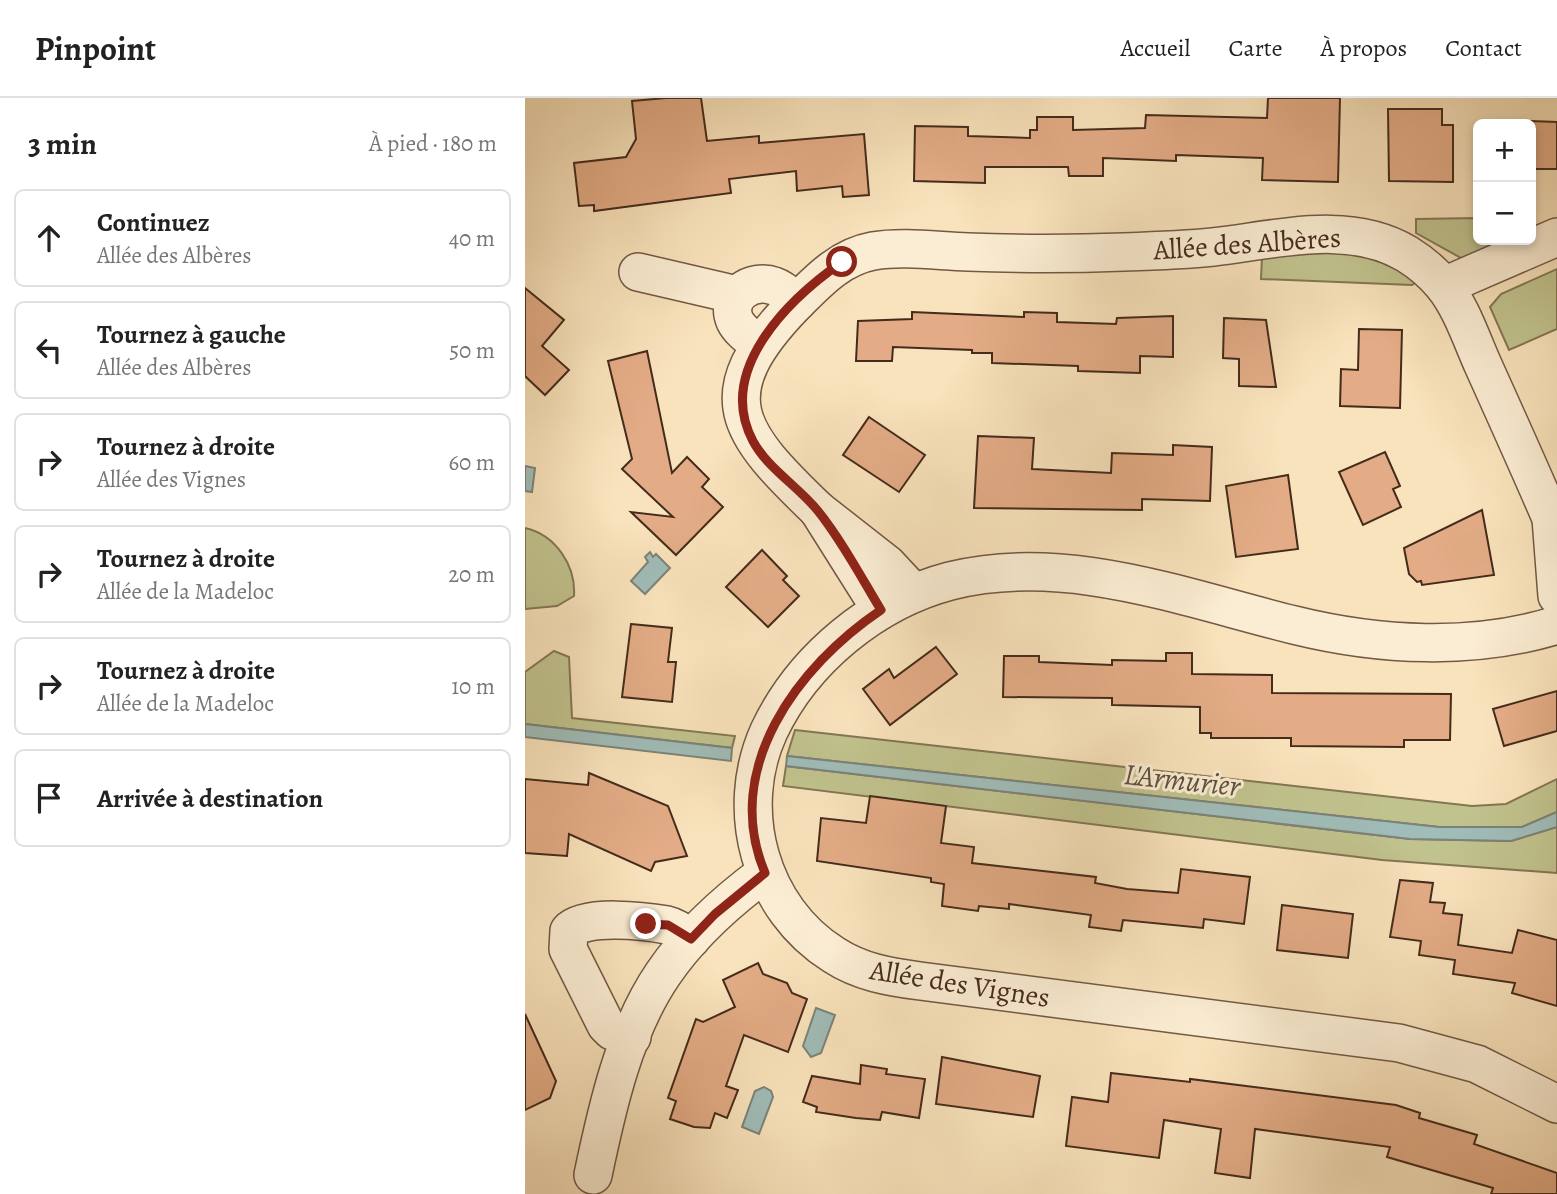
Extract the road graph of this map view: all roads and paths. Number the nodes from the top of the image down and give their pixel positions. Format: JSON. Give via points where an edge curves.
{"nodes":[{"id":1,"x":1557,"y":237,"type":"edge"},
{"id":2,"x":638,"y":272,"type":"dead end"},
{"id":3,"x":1444,"y":286,"type":"junction"},
{"id":4,"x":737,"y":295,"type":"junction"},
{"id":5,"x":797,"y":302,"type":"junction"},
{"id":6,"x":759,"y":345,"type":"junction"},
{"id":7,"x":818,"y":510,"type":"junction"},
{"id":8,"x":1554,"y":522,"type":"edge"},
{"id":9,"x":914,"y":593,"type":"junction"},
{"id":10,"x":1557,"y":596,"type":"edge"},
{"id":11,"x":881,"y":610,"type":"junction"},
{"id":12,"x":1557,"y":625,"type":"edge"},
{"id":13,"x":765,"y":873,"type":"junction"},
{"id":14,"x":691,"y":939,"type":"junction"},
{"id":15,"x":632,"y":1037,"type":"junction"},
{"id":16,"x":1557,"y":1104,"type":"edge"},
{"id":17,"x":593,"y":1175,"type":"dead end"}],
"edges":[{"from":1,"to":3,"type":"street"},
{"from":2,"to":4,"type":"street"},
{"from":3,"to":5,"type":"street","name":"Allée des Albères","via":[[1429,270],[1386,244],[1362,236],[1329,234],[1105,253],[872,251],[842,262]]},
{"from":3,"to":8,"type":"street","name":"Allée des Albères"},
{"from":4,"to":5,"type":"street","via":[[751,286],[771,285]]},
{"from":4,"to":6,"type":"street","via":[[734,318]]},
{"from":5,"to":6,"type":"street","name":"Allée des Albères"},
{"from":6,"to":7,"type":"street","name":"Allée des Albères","via":[[742,392],[748,430],[767,461]]},
{"from":7,"to":9,"type":"street","name":"Allée des Albères","via":[[887,564]]},
{"from":7,"to":11,"type":"street","name":"Allée des Albères"},
{"from":8,"to":10,"type":"street","name":"Allée des Albères"},
{"from":9,"to":11,"type":"street","name":"Allée des Vignes"},
{"from":9,"to":12,"type":"street","name":"Allée des Vignes","via":[[976,576],[1034,573],[1155,589],[1297,626],[1375,638],[1466,643]]},
{"from":11,"to":13,"type":"street","name":"Allée des Vignes","via":[[822,658],[768,733],[757,773],[754,814]]},
{"from":13,"to":14,"type":"street"},
{"from":13,"to":16,"type":"street","name":"Allée des Vignes","via":[[801,929],[835,956],[869,972],[1399,1043],[1477,1064]]},
{"from":14,"to":15,"type":"street","via":[[663,973]]},
{"from":14,"to":15,"type":"street","via":[[657,924],[589,920],[569,931],[568,949],[606,1025]]},
{"from":15,"to":17,"type":"street"}]}
